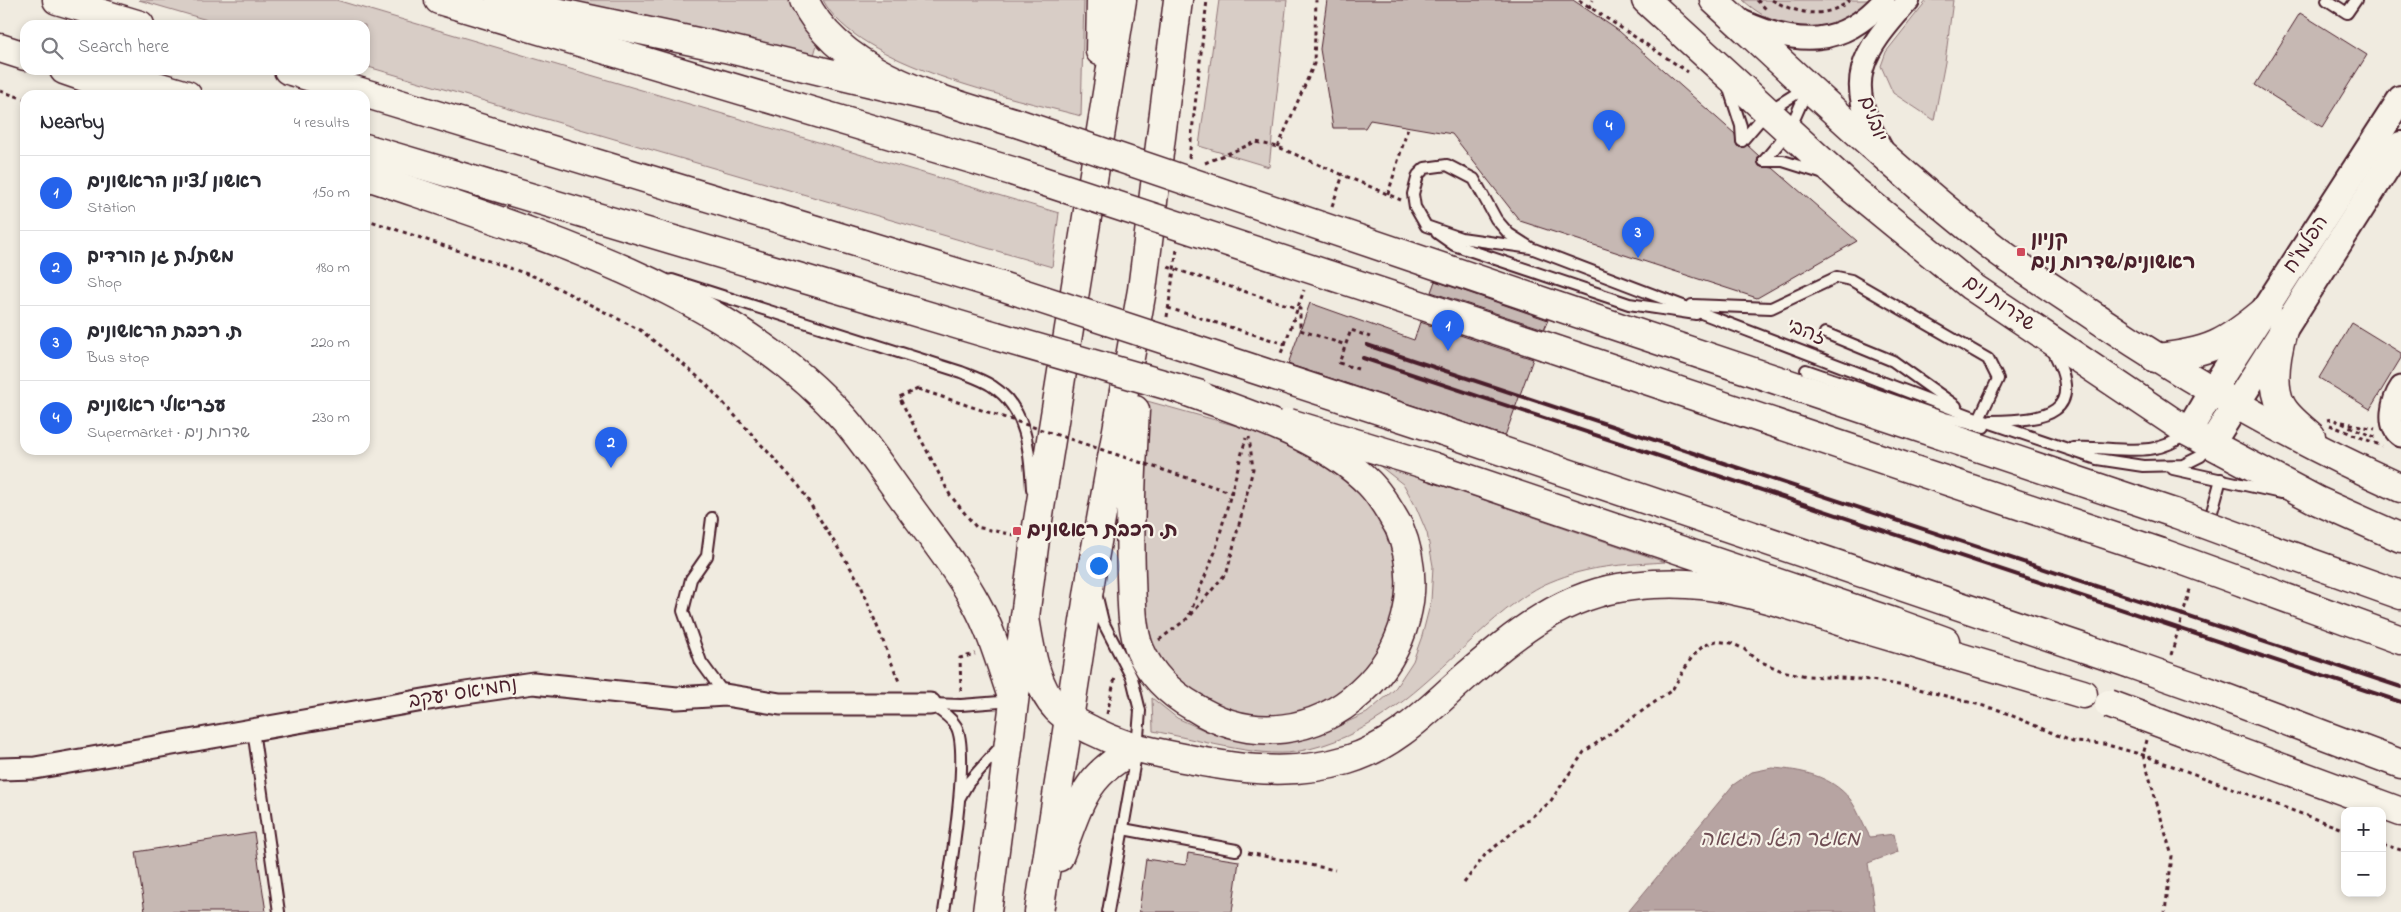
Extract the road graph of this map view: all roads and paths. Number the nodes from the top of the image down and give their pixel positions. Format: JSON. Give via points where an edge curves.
{"nodes":[{"id":1,"x":57,"y":0,"type":"edge"},
{"id":2,"x":439,"y":0,"type":"edge"},
{"id":3,"x":500,"y":0,"type":"edge"},
{"id":4,"x":804,"y":0,"type":"edge"},
{"id":5,"x":1101,"y":0,"type":"edge"},
{"id":6,"x":1122,"y":0,"type":"edge"},
{"id":7,"x":1178,"y":0,"type":"edge"},
{"id":8,"x":1316,"y":0,"type":"edge"},
{"id":9,"x":1593,"y":0,"type":"edge"},
{"id":10,"x":1641,"y":0,"type":"edge"},
{"id":11,"x":1646,"y":0,"type":"edge"},
{"id":12,"x":1772,"y":0,"type":"edge"},
{"id":13,"x":1850,"y":0,"type":"edge"},
{"id":14,"x":1884,"y":0,"type":"edge"},
{"id":15,"x":1909,"y":0,"type":"edge"},
{"id":16,"x":2327,"y":0,"type":"edge"},
{"id":17,"x":2356,"y":0,"type":"edge"},
{"id":18,"x":1721,"y":7,"type":"edge"},
{"id":19,"x":1589,"y":8,"type":"dead end"},
{"id":20,"x":123,"y":20,"type":"edge"},
{"id":21,"x":0,"y":40,"type":"edge"},
{"id":22,"x":20,"y":46,"type":"edge"},
{"id":23,"x":0,"y":48,"type":"edge"},
{"id":24,"x":20,"y":54,"type":"edge"},
{"id":25,"x":1711,"y":58,"type":"junction"},
{"id":26,"x":78,"y":75,"type":"edge"},
{"id":27,"x":120,"y":75,"type":"edge"},
{"id":28,"x":304,"y":75,"type":"edge"},
{"id":29,"x":1808,"y":87,"type":"junction"},
{"id":30,"x":122,"y":90,"type":"edge"},
{"id":31,"x":170,"y":90,"type":"edge"},
{"id":32,"x":354,"y":90,"type":"edge"},
{"id":33,"x":0,"y":91,"type":"edge"},
{"id":34,"x":370,"y":95,"type":"edge"},
{"id":35,"x":20,"y":97,"type":"edge"},
{"id":36,"x":934,"y":98,"type":"junction"},
{"id":37,"x":2401,"y":99,"type":"edge"},
{"id":38,"x":1768,"y":112,"type":"junction"},
{"id":39,"x":1408,"y":128,"type":"dead end"},
{"id":40,"x":1789,"y":131,"type":"junction"},
{"id":41,"x":2401,"y":145,"type":"edge"},
{"id":42,"x":1278,"y":147,"type":"junction"},
{"id":43,"x":370,"y":149,"type":"edge"},
{"id":44,"x":1890,"y":162,"type":"junction"},
{"id":45,"x":1096,"y":168,"type":"junction"},
{"id":46,"x":1196,"y":168,"type":"dead end"},
{"id":47,"x":370,"y":177,"type":"edge"},
{"id":48,"x":1850,"y":187,"type":"junction"},
{"id":49,"x":1388,"y":194,"type":"junction"},
{"id":50,"x":1415,"y":207,"type":"junction"},
{"id":51,"x":370,"y":221,"type":"edge"},
{"id":52,"x":1426,"y":226,"type":"junction"},
{"id":53,"x":543,"y":238,"type":"junction"},
{"id":54,"x":1531,"y":248,"type":"junction"},
{"id":55,"x":1145,"y":261,"type":"junction"},
{"id":56,"x":1142,"y":290,"type":"junction"},
{"id":57,"x":1683,"y":304,"type":"junction"},
{"id":58,"x":2267,"y":309,"type":"junction"},
{"id":59,"x":1718,"y":318,"type":"junction"},
{"id":60,"x":2283,"y":330,"type":"junction"},
{"id":61,"x":1825,"y":333,"type":"dead end"},
{"id":62,"x":2043,"y":336,"type":"junction"},
{"id":63,"x":1370,"y":337,"type":"dead end"},
{"id":64,"x":1346,"y":345,"type":"junction"},
{"id":65,"x":2155,"y":358,"type":"junction"},
{"id":66,"x":1358,"y":369,"type":"dead end"},
{"id":67,"x":1806,"y":370,"type":"dead end"},
{"id":68,"x":2401,"y":387,"type":"edge"},
{"id":69,"x":1177,"y":388,"type":"junction"},
{"id":70,"x":2212,"y":391,"type":"junction"},
{"id":71,"x":2235,"y":405,"type":"junction"},
{"id":72,"x":1966,"y":414,"type":"junction"},
{"id":73,"x":1981,"y":420,"type":"junction"},
{"id":74,"x":2318,"y":420,"type":"dead end"},
{"id":75,"x":2332,"y":420,"type":"dead end"},
{"id":76,"x":2006,"y":429,"type":"junction"},
{"id":77,"x":2199,"y":438,"type":"junction"},
{"id":78,"x":2394,"y":439,"type":"edge"},
{"id":79,"x":2069,"y":448,"type":"junction"},
{"id":80,"x":2334,"y":458,"type":"junction"},
{"id":81,"x":2167,"y":467,"type":"junction"},
{"id":82,"x":2221,"y":479,"type":"junction"},
{"id":83,"x":2401,"y":488,"type":"edge"},
{"id":84,"x":1233,"y":493,"type":"junction"},
{"id":85,"x":2318,"y":501,"type":"junction"},
{"id":86,"x":712,"y":518,"type":"dead end"},
{"id":87,"x":2210,"y":519,"type":"dead end"},
{"id":88,"x":1035,"y":538,"type":"junction"},
{"id":89,"x":2401,"y":538,"type":"edge"},
{"id":90,"x":1216,"y":552,"type":"dead end"},
{"id":91,"x":1092,"y":570,"type":"junction"},
{"id":92,"x":2191,"y":585,"type":"dead end"},
{"id":93,"x":2401,"y":596,"type":"edge"},
{"id":94,"x":1025,"y":618,"type":"junction"},
{"id":95,"x":1188,"y":618,"type":"dead end"},
{"id":96,"x":2401,"y":640,"type":"edge"},
{"id":97,"x":995,"y":648,"type":"junction"},
{"id":98,"x":2170,"y":661,"type":"dead end"},
{"id":99,"x":2083,"y":694,"type":"junction"},
{"id":100,"x":725,"y":695,"type":"junction"},
{"id":101,"x":1014,"y":701,"type":"junction"},
{"id":102,"x":904,"y":704,"type":"junction"},
{"id":103,"x":930,"y":704,"type":"junction"},
{"id":104,"x":961,"y":704,"type":"junction"},
{"id":105,"x":1070,"y":719,"type":"junction"},
{"id":106,"x":253,"y":730,"type":"junction"},
{"id":107,"x":1011,"y":732,"type":"junction"},
{"id":108,"x":2148,"y":736,"type":"dead end"},
{"id":109,"x":1137,"y":749,"type":"junction"},
{"id":110,"x":2143,"y":755,"type":"junction"},
{"id":111,"x":2401,"y":764,"type":"edge"},
{"id":112,"x":0,"y":769,"type":"edge"},
{"id":113,"x":959,"y":800,"type":"junction"},
{"id":114,"x":2401,"y":812,"type":"edge"},
{"id":115,"x":1123,"y":829,"type":"junction"},
{"id":116,"x":2341,"y":829,"type":"edge"},
{"id":117,"x":2386,"y":845,"type":"edge"},
{"id":118,"x":1236,"y":850,"type":"joint"},
{"id":119,"x":2401,"y":850,"type":"edge"},
{"id":120,"x":1335,"y":870,"type":"dead end"},
{"id":121,"x":1464,"y":883,"type":"dead end"},
{"id":122,"x":1039,"y":911,"type":"edge"},
{"id":123,"x":279,"y":912,"type":"edge"},
{"id":124,"x":944,"y":912,"type":"edge"},
{"id":125,"x":987,"y":912,"type":"edge"},
{"id":126,"x":1108,"y":912,"type":"edge"},
{"id":127,"x":2165,"y":912,"type":"edge"}],
"edges":[{"from":1,"to":20,"type":"main road"},
{"from":2,"to":96,"type":"main road","bridge":true,"via":[[1012,171],[2162,554]]},
{"from":3,"to":36,"type":"main road","via":[[725,48]]},
{"from":4,"to":36,"type":"main road","via":[[839,45],[886,75]]},
{"from":5,"to":45,"type":"main road"},
{"from":6,"to":45,"type":"main road"},
{"from":7,"to":55,"type":"main road"},
{"from":8,"to":42,"type":"path","via":[[1314,64]]},
{"from":9,"to":19,"type":"path"},
{"from":10,"to":11,"type":"lane"},
{"from":11,"to":25,"type":"main road","name":"שדרות נים"},
{"from":12,"to":13,"type":"path","via":[[1786,8],[1817,14]]},
{"from":14,"to":18,"type":"street","via":[[1852,28],[1819,38],[1783,36]]},
{"from":15,"to":44,"type":"street","name":"יובלים","via":[[1872,43],[1860,76],[1868,120]]},
{"from":16,"to":17,"type":"lane","via":[[2347,13]]},
{"from":18,"to":29,"type":"main road"},
{"from":21,"to":22,"type":"main road"},
{"from":23,"to":24,"type":"main road"},
{"from":25,"to":38,"type":"main road","name":"שדרות נים"},
{"from":25,"to":38,"type":"lane","via":[[1729,89],[1741,126],[1742,141]]},
{"from":26,"to":30,"type":"main road"},
{"from":27,"to":31,"type":"main road"},
{"from":28,"to":32,"type":"main road","bridge":true},
{"from":29,"to":38,"type":"lane"},
{"from":29,"to":40,"type":"lane"},
{"from":29,"to":44,"type":"main road"},
{"from":33,"to":35,"type":"path"},
{"from":34,"to":111,"type":"main road","bridge":true,"via":[[1000,286],[1443,431],[2128,663]]},
{"from":36,"to":93,"type":"main road","bridge":true,"via":[[1017,123],[2174,513]]},
{"from":37,"to":58,"type":"street","name":"הפלמ\"ח"},
{"from":38,"to":40,"type":"main road","name":"שדרות נים"},
{"from":39,"to":49,"type":"path"},
{"from":40,"to":48,"type":"main road","name":"שדרות נים"},
{"from":40,"to":48,"type":"lane","via":[[1764,161],[1794,163]]},
{"from":41,"to":60,"type":"street","name":"הפלמ\"ח"},
{"from":42,"to":46,"type":"path","via":[[1256,142]]},
{"from":42,"to":49,"type":"path"},
{"from":43,"to":69,"type":"main road","bridge":true},
{"from":44,"to":65,"type":"main road","via":[[1999,252]]},
{"from":45,"to":88,"type":"main road"},
{"from":47,"to":53,"type":"main road"},
{"from":48,"to":62,"type":"main road","name":"שדרות נים","via":[[1971,286]]},
{"from":49,"to":50,"type":"path"},
{"from":50,"to":52,"type":"lane"},
{"from":50,"to":54,"type":"lane","via":[[1413,194],[1418,175],[1425,168],[1446,165],[1474,179],[1496,219],[1509,234]]},
{"from":51,"to":102,"type":"path","via":[[536,277],[640,330],[705,383],[799,486],[860,583],[897,674]]},
{"from":52,"to":54,"type":"lane","via":[[1461,238]]},
{"from":52,"to":59,"type":"lane","via":[[1454,245],[1629,304]]},
{"from":53,"to":88,"type":"lane","via":[[992,385],[1007,398],[1029,443]]},
{"from":53,"to":97,"type":"main road","via":[[674,293],[752,339],[799,375],[846,420],[947,556],[976,604]]},
{"from":54,"to":57,"type":"lane","name":"זהבי"},
{"from":55,"to":56,"type":"main road"},
{"from":55,"to":64,"type":"path","via":[[1300,309],[1300,330]]},
{"from":56,"to":69,"type":"main road","bridge":true,"via":[[1130,505],[1132,602],[1140,650],[1157,678],[1183,701],[1206,715],[1260,730],[1291,728],[1318,721],[1344,707],[1373,680],[1389,657],[1402,628],[1409,603],[1410,564],[1399,527],[1384,500],[1369,483],[1331,453],[1267,422]]},
{"from":56,"to":91,"type":"main road"},
{"from":57,"to":59,"type":"lane","name":"זהבי"},
{"from":57,"to":73,"type":"lane","via":[[1771,308],[1837,277],[1851,280],[1988,359],[1998,379]]},
{"from":58,"to":65,"type":"main road","via":[[2214,347],[2187,355]]},
{"from":58,"to":70,"type":"street","name":"הפלמ\"ח"},
{"from":59,"to":72,"type":"lane","name":"זהבי"},
{"from":60,"to":71,"type":"street","name":"הפלמ\"ח"},
{"from":60,"to":80,"type":"main road","via":[[2276,363],[2281,405]]},
{"from":61,"to":72,"type":"lane","via":[[1893,361]]},
{"from":62,"to":73,"type":"lane","via":[[2058,362],[2065,383],[2064,398],[2059,407],[2039,418]]},
{"from":62,"to":77,"type":"main road","name":"שדרות נים"},
{"from":63,"to":64,"type":"path","via":[[1351,330]]},
{"from":64,"to":66,"type":"path","via":[[1339,363]]},
{"from":65,"to":70,"type":"main road"},
{"from":67,"to":76,"type":"lane","via":[[1945,418]]},
{"from":68,"to":78,"type":"street","via":[[2393,404]]},
{"from":69,"to":99,"type":"main road","bridge":true,"via":[[1431,466],[1893,622]]},
{"from":70,"to":71,"type":"main road"},
{"from":70,"to":77,"type":"street","name":"הפלמ\"ח"},
{"from":71,"to":77,"type":"street","name":"הפלמ\"ח"},
{"from":71,"to":80,"type":"main road"},
{"from":72,"to":73,"type":"lane","name":"זהבי"},
{"from":73,"to":76,"type":"lane","name":"זהבי"},
{"from":74,"to":78,"type":"path"},
{"from":75,"to":78,"type":"path"},
{"from":76,"to":79,"type":"lane","name":"זהבי"},
{"from":77,"to":79,"type":"lane","name":"זהבי","via":[[2161,448]]},
{"from":77,"to":81,"type":"lane","name":"זהבי","via":[[2201,456],[2183,466]]},
{"from":77,"to":85,"type":"main road","name":"שדרות נים"},
{"from":79,"to":81,"type":"lane","name":"זהבי","via":[[2097,459]]},
{"from":80,"to":83,"type":"main road"},
{"from":81,"to":82,"type":"lane"},
{"from":82,"to":85,"type":"lane"},
{"from":82,"to":87,"type":"lane"},
{"from":84,"to":88,"type":"path","bridge":true,"via":[[918,389],[899,397],[950,495],[976,527]]},
{"from":84,"to":90,"type":"path"},
{"from":84,"to":95,"type":"path","via":[[1248,432],[1253,469],[1227,572]]},
{"from":85,"to":89,"type":"main road","name":"שדרות נים"},
{"from":86,"to":100,"type":"lane","via":[[707,556],[691,579],[683,611],[701,662]]},
{"from":88,"to":94,"type":"main road"},
{"from":91,"to":105,"type":"main road"},
{"from":91,"to":109,"type":"lane","via":[[1103,622],[1138,694]]},
{"from":92,"to":98,"type":"path"},
{"from":94,"to":101,"type":"main road"},
{"from":94,"to":105,"type":"main road","via":[[1045,692],[1056,708]]},
{"from":97,"to":101,"type":"main road"},
{"from":97,"to":104,"type":"path","via":[[960,658]]},
{"from":99,"to":109,"type":"main road","via":[[1770,600],[1689,584],[1629,586],[1568,602],[1530,625],[1403,732],[1349,760],[1319,767],[1256,770]]},
{"from":99,"to":114,"type":"main road","bridge":true},
{"from":100,"to":102,"type":"street","name":"נחמיאס יעקב","via":[[780,704]]},
{"from":100,"to":106,"type":"street","name":"נחמיאס יעקב","via":[[677,698],[533,683]]},
{"from":101,"to":104,"type":"lane"},
{"from":101,"to":107,"type":"main road"},
{"from":102,"to":103,"type":"street","name":"נחמיאס יעקב"},
{"from":103,"to":104,"type":"lane"},
{"from":103,"to":113,"type":"lane","via":[[956,726],[961,748]]},
{"from":105,"to":109,"type":"main road"},
{"from":105,"to":122,"type":"main road"},
{"from":106,"to":112,"type":"street","name":"נחמיאס יעקב","via":[[35,768]]},
{"from":106,"to":123,"type":"lane"},
{"from":107,"to":113,"type":"lane","via":[[968,782]]},
{"from":107,"to":125,"type":"main road"},
{"from":108,"to":110,"type":"path"},
{"from":109,"to":115,"type":"lane"},
{"from":109,"to":122,"type":"main road","via":[[1108,764],[1085,791]]},
{"from":110,"to":116,"type":"path"},
{"from":110,"to":121,"type":"path","via":[[2104,744],[2073,742],[1999,710],[1915,688],[1782,671],[1755,659],[1744,648],[1716,641],[1703,646],[1692,657],[1672,690],[1584,752],[1550,802],[1485,855]]},
{"from":110,"to":127,"type":"path","via":[[2172,856]]},
{"from":113,"to":124,"type":"lane"},
{"from":115,"to":118,"type":"lane"},
{"from":115,"to":126,"type":"lane"},
{"from":117,"to":119,"type":"path"},
{"from":118,"to":120,"type":"path"}]}
